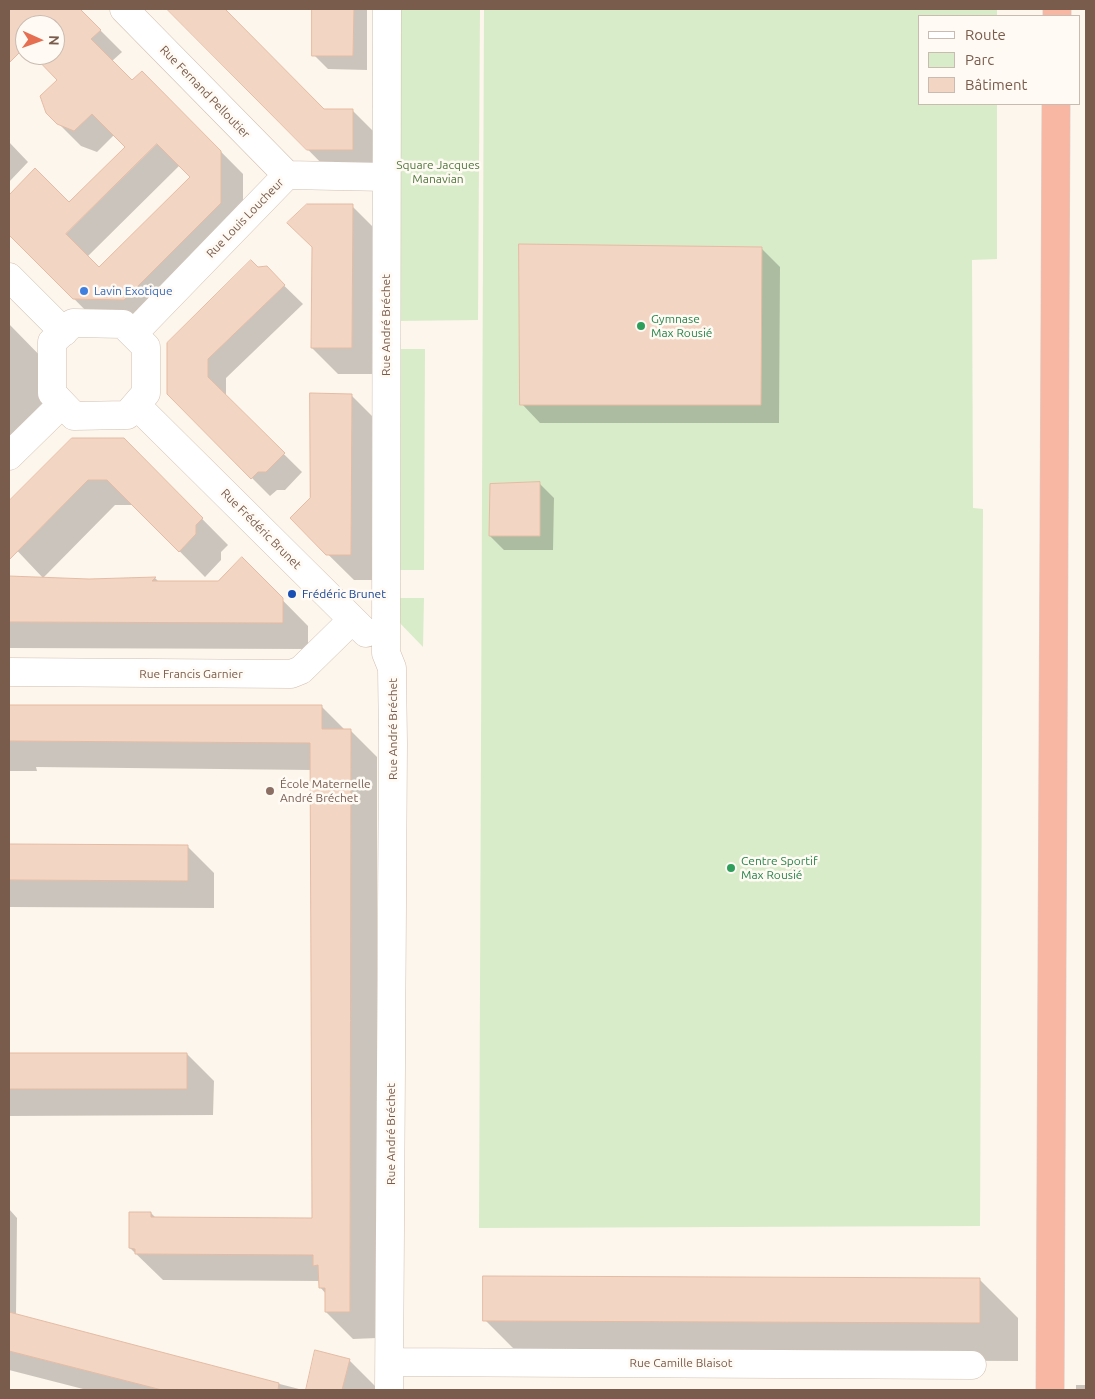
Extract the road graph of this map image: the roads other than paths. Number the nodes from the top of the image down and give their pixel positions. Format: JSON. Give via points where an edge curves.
{"nodes":[{"id":1,"x":124,"y":9,"type":"edge"},
{"id":2,"x":387,"y":9,"type":"edge"},
{"id":3,"x":1056,"y":105,"type":"edge"},
{"id":4,"x":287,"y":175,"type":"junction"},
{"id":5,"x":386,"y":177,"type":"junction"},
{"id":6,"x":9,"y":277,"type":"edge"},
{"id":7,"x":64,"y":332,"type":"junction"},
{"id":8,"x":134,"y":333,"type":"junction"},
{"id":9,"x":62,"y":404,"type":"junction"},
{"id":10,"x":136,"y":405,"type":"junction"},
{"id":11,"x":9,"y":456,"type":"edge"},
{"id":12,"x":352,"y":620,"type":"junction"},
{"id":13,"x":386,"y":653,"type":"junction"},
{"id":14,"x":9,"y":672,"type":"edge"},
{"id":15,"x":390,"y":1362,"type":"junction"},
{"id":16,"x":972,"y":1365,"type":"dead end"},
{"id":17,"x":389,"y":1390,"type":"edge"},
{"id":18,"x":1050,"y":1390,"type":"edge"}],
"edges":[{"from":1,"to":4,"type":"street","name":"Rue Fernand Pelloutier"},
{"from":2,"to":5,"type":"street","name":"Rue André Bréchet"},
{"from":3,"to":18,"type":"highway"},
{"from":4,"to":5,"type":"street","name":"Rue Louis Loucheur"},
{"from":4,"to":8,"type":"street","name":"Rue Louis Loucheur"},
{"from":5,"to":13,"type":"street","name":"Rue André Bréchet"},
{"from":6,"to":7,"type":"street"},
{"from":7,"to":8,"type":"street","via":[[73,323],[123,324]]},
{"from":7,"to":9,"type":"street","via":[[52,342],[52,393]]},
{"from":8,"to":10,"type":"street","via":[[146,347],[146,393]]},
{"from":9,"to":10,"type":"street","via":[[74,416],[127,415]]},
{"from":9,"to":11,"type":"street"},
{"from":10,"to":12,"type":"street","name":"Rue Frédéric Brunet"},
{"from":12,"to":13,"type":"street","name":"Rue Frédéric Brunet"},
{"from":12,"to":14,"type":"street","name":"Rue Francis Garnier","via":[[301,670],[290,674]]},
{"from":13,"to":15,"type":"street","name":"Rue André Bréchet","via":[[392,668],[393,744]]},
{"from":15,"to":16,"type":"street","name":"Rue Camille Blaisot"},
{"from":15,"to":17,"type":"street","name":"Rue André Bréchet"}]}
